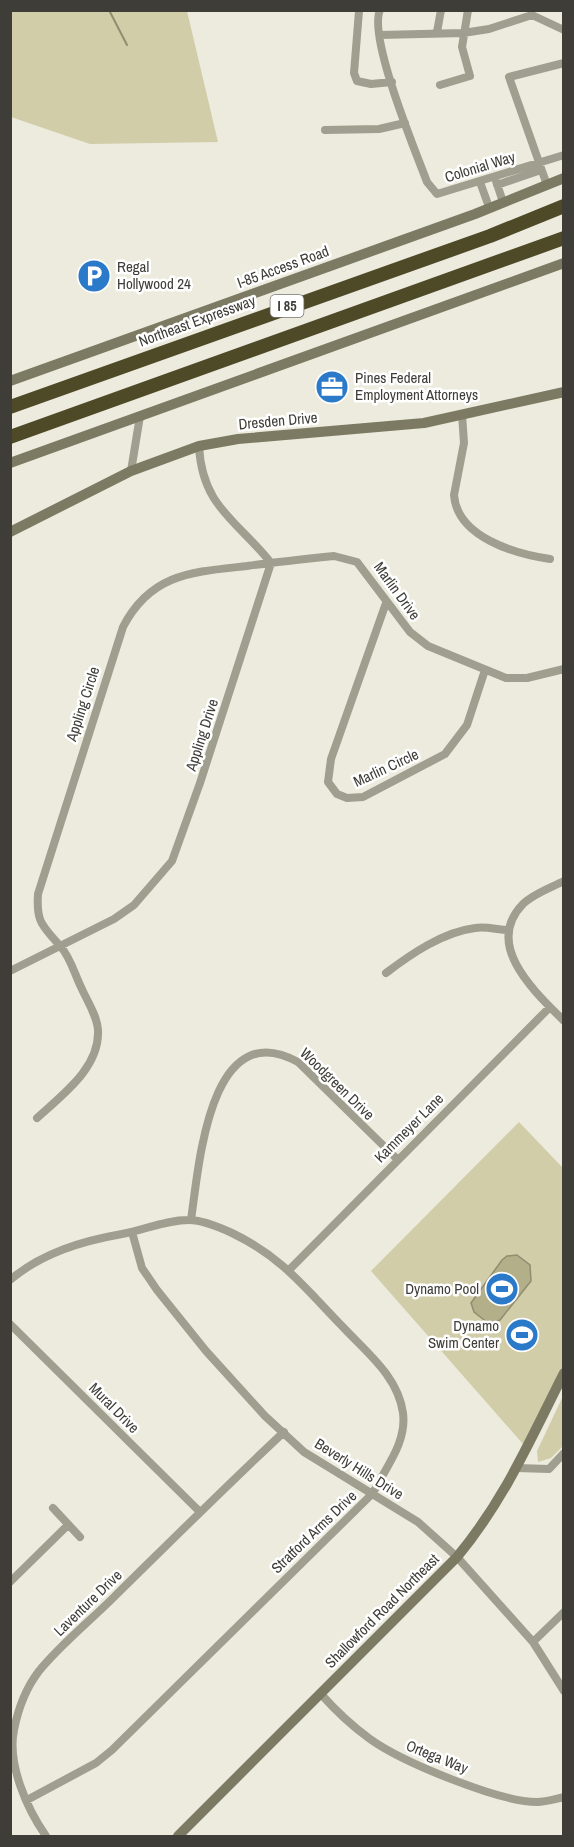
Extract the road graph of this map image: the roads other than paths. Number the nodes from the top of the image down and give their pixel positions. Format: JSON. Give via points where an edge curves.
{"nodes":[{"id":1,"x":380,"y":10,"type":"edge"},
{"id":2,"x":441,"y":10,"type":"edge"},
{"id":3,"x":468,"y":10,"type":"edge"},
{"id":4,"x":359,"y":11,"type":"edge"},
{"id":5,"x":564,"y":30,"type":"edge"},
{"id":6,"x":437,"y":32,"type":"junction"},
{"id":7,"x":463,"y":33,"type":"junction"},
{"id":8,"x":380,"y":35,"type":"junction"},
{"id":9,"x":564,"y":63,"type":"edge"},
{"id":10,"x":392,"y":82,"type":"junction"},
{"id":11,"x":440,"y":85,"type":"dead end"},
{"id":12,"x":405,"y":123,"type":"junction"},
{"id":13,"x":325,"y":130,"type":"dead end"},
{"id":14,"x":564,"y":155,"type":"edge"},
{"id":15,"x":539,"y":167,"type":"junction"},
{"id":16,"x":564,"y":178,"type":"edge"},
{"id":17,"x":496,"y":181,"type":"junction"},
{"id":18,"x":480,"y":182,"type":"junction"},
{"id":19,"x":547,"y":185,"type":"junction"},
{"id":20,"x":503,"y":202,"type":"junction"},
{"id":21,"x":564,"y":206,"type":"edge"},
{"id":22,"x":489,"y":207,"type":"junction"},
{"id":23,"x":564,"y":238,"type":"edge"},
{"id":24,"x":564,"y":263,"type":"edge"},
{"id":25,"x":10,"y":381,"type":"edge"},
{"id":26,"x":564,"y":392,"type":"edge"},
{"id":27,"x":10,"y":406,"type":"edge"},
{"id":28,"x":462,"y":414,"type":"junction"},
{"id":29,"x":140,"y":416,"type":"junction"},
{"id":30,"x":10,"y":437,"type":"edge"},
{"id":31,"x":199,"y":446,"type":"junction"},
{"id":32,"x":10,"y":463,"type":"edge"},
{"id":33,"x":131,"y":471,"type":"junction"},
{"id":34,"x":10,"y":532,"type":"edge"},
{"id":35,"x":550,"y":559,"type":"dead end"},
{"id":36,"x":271,"y":563,"type":"junction"},
{"id":37,"x":386,"y":603,"type":"junction"},
{"id":38,"x":564,"y":669,"type":"edge"},
{"id":39,"x":485,"y":670,"type":"junction"},
{"id":40,"x":564,"y":881,"type":"edge"},
{"id":41,"x":509,"y":930,"type":"junction"},
{"id":42,"x":61,"y":947,"type":"junction"},
{"id":43,"x":10,"y":971,"type":"edge"},
{"id":44,"x":386,"y":973,"type":"dead end"},
{"id":45,"x":550,"y":1007,"type":"junction"},
{"id":46,"x":564,"y":1022,"type":"edge"},
{"id":47,"x":37,"y":1118,"type":"dead end"},
{"id":48,"x":397,"y":1159,"type":"junction"},
{"id":49,"x":191,"y":1220,"type":"junction"},
{"id":50,"x":132,"y":1232,"type":"junction"},
{"id":51,"x":289,"y":1270,"type":"junction"},
{"id":52,"x":10,"y":1280,"type":"edge"},
{"id":53,"x":10,"y":1324,"type":"edge"},
{"id":54,"x":564,"y":1373,"type":"edge"},
{"id":55,"x":284,"y":1432,"type":"junction"},
{"id":56,"x":564,"y":1453,"type":"edge"},
{"id":57,"x":518,"y":1468,"type":"junction"},
{"id":58,"x":373,"y":1493,"type":"junction"},
{"id":59,"x":52,"y":1508,"type":"dead end"},
{"id":60,"x":199,"y":1511,"type":"junction"},
{"id":61,"x":68,"y":1525,"type":"junction"},
{"id":62,"x":80,"y":1537,"type":"dead end"},
{"id":63,"x":457,"y":1557,"type":"junction"},
{"id":64,"x":10,"y":1582,"type":"edge"},
{"id":65,"x":564,"y":1612,"type":"edge"},
{"id":66,"x":533,"y":1642,"type":"junction"},
{"id":67,"x":564,"y":1691,"type":"edge"},
{"id":68,"x":321,"y":1693,"type":"junction"},
{"id":69,"x":12,"y":1747,"type":"edge"},
{"id":70,"x":564,"y":1797,"type":"edge"},
{"id":71,"x":27,"y":1800,"type":"junction"},
{"id":72,"x":46,"y":1836,"type":"edge"},
{"id":73,"x":178,"y":1836,"type":"edge"}],
"edges":[{"from":1,"to":8,"type":"street","name":"Colonial Way","via":[[376,19]]},
{"from":2,"to":6,"type":"street"},
{"from":3,"to":7,"type":"street"},
{"from":4,"to":10,"type":"street","via":[[354,73],[357,81]]},
{"from":5,"to":7,"type":"street","via":[[532,15]]},
{"from":6,"to":7,"type":"street"},
{"from":6,"to":8,"type":"street"},
{"from":7,"to":11,"type":"street","via":[[462,47],[470,76]]},
{"from":8,"to":10,"type":"street","name":"Colonial Way"},
{"from":9,"to":15,"type":"street","name":"Colonial Way","via":[[508,77]]},
{"from":10,"to":12,"type":"street","name":"Colonial Way"},
{"from":12,"to":13,"type":"street","via":[[379,129]]},
{"from":12,"to":18,"type":"street","name":"Colonial Way","via":[[427,182],[437,194]]},
{"from":14,"to":15,"type":"street","name":"Colonial Way"},
{"from":15,"to":17,"type":"street","name":"Colonial Way"},
{"from":15,"to":19,"type":"street","name":"Colonial Way"},
{"from":16,"to":19,"type":"street","name":"I-85 Access Road"},
{"from":17,"to":18,"type":"street","name":"Colonial Way"},
{"from":17,"to":20,"type":"street"},
{"from":18,"to":22,"type":"street"},
{"from":19,"to":20,"type":"street","name":"I-85 Access Road"},
{"from":20,"to":22,"type":"street","name":"I-85 Access Road"},
{"from":21,"to":27,"type":"highway","name":"Northeast Expressway","number":"I 85","via":[[490,236]]},
{"from":22,"to":25,"type":"street","name":"I-85 Access Road"},
{"from":23,"to":30,"type":"highway","number":"I 85"},
{"from":24,"to":29,"type":"street"},
{"from":26,"to":28,"type":"street","name":"Dresden Drive"},
{"from":28,"to":31,"type":"street","name":"Dresden Drive","via":[[424,423]]},
{"from":28,"to":35,"type":"street","via":[[464,443],[454,495],[467,525],[481,537]]},
{"from":29,"to":32,"type":"street"},
{"from":29,"to":33,"type":"street"},
{"from":31,"to":33,"type":"street","name":"Dresden Drive"},
{"from":31,"to":36,"type":"street","via":[[201,471],[209,493]]},
{"from":33,"to":34,"type":"street","name":"Dresden Drive"},
{"from":36,"to":37,"type":"street","name":"Marlin Drive","via":[[348,558],[365,570]]},
{"from":36,"to":42,"type":"street","name":"Appling Drive","via":[[172,861],[134,905]]},
{"from":36,"to":42,"type":"street","name":"Appling Circle","via":[[198,571],[174,579],[142,598],[132,610],[99,699],[38,894],[37,912],[42,926]]},
{"from":37,"to":39,"type":"street","name":"Marlin Drive","via":[[410,632],[428,646]]},
{"from":37,"to":39,"type":"street","name":"Marlin Circle","via":[[331,759],[328,782],[337,794],[363,797],[445,754],[467,725]]},
{"from":38,"to":39,"type":"street","name":"Marlin Drive","via":[[527,678],[507,678]]},
{"from":40,"to":41,"type":"street","via":[[523,904]]},
{"from":41,"to":44,"type":"street","via":[[463,931],[419,949]]},
{"from":41,"to":45,"type":"street","via":[[509,950],[514,962]]},
{"from":42,"to":43,"type":"street","name":"Appling Drive"},
{"from":42,"to":47,"type":"street","name":"Appling Circle","via":[[95,1016],[96,1046],[78,1079]]},
{"from":45,"to":46,"type":"street"},
{"from":45,"to":48,"type":"street","name":"Kammeyer Lane"},
{"from":48,"to":49,"type":"street","name":"Woodgreen Drive","via":[[298,1062],[285,1054],[256,1053],[234,1066],[212,1110],[202,1144]]},
{"from":48,"to":51,"type":"street","name":"Kammeyer Lane"},
{"from":49,"to":50,"type":"street","name":"Stratford Arms Drive","via":[[163,1222]]},
{"from":49,"to":51,"type":"street","name":"Stratford Arms Drive","via":[[218,1227],[254,1244]]},
{"from":50,"to":52,"type":"street","name":"Stratford Arms Drive","via":[[54,1253]]},
{"from":50,"to":55,"type":"street","name":"Beverly Hills Drive","via":[[142,1268],[157,1290],[206,1351]]},
{"from":51,"to":58,"type":"street","name":"Stratford Arms Drive","via":[[386,1371],[397,1393],[403,1414],[399,1441]]},
{"from":53,"to":60,"type":"street","name":"Mural Drive"},
{"from":54,"to":57,"type":"street","name":"Shallowford Road Northeast"},
{"from":55,"to":58,"type":"street","name":"Beverly Hills Drive","via":[[304,1452]]},
{"from":55,"to":60,"type":"street","name":"Laventure Drive"},
{"from":56,"to":57,"type":"street","via":[[549,1469]]},
{"from":57,"to":63,"type":"street","name":"Shallowford Road Northeast","via":[[486,1523]]},
{"from":58,"to":63,"type":"street","name":"Beverly Hills Drive","via":[[418,1522]]},
{"from":58,"to":71,"type":"street","name":"Stratford Arms Drive","via":[[111,1750],[96,1763]]},
{"from":59,"to":61,"type":"street"},
{"from":60,"to":69,"type":"street","name":"Laventure Drive","via":[[39,1672],[21,1705]]},
{"from":61,"to":62,"type":"street"},
{"from":61,"to":64,"type":"street"},
{"from":63,"to":66,"type":"street","name":"Beverly Hills Drive"},
{"from":63,"to":68,"type":"street","name":"Shallowford Road Northeast"},
{"from":65,"to":66,"type":"street"},
{"from":66,"to":67,"type":"street","name":"Beverly Hills Drive"},
{"from":68,"to":70,"type":"street","name":"Ortega Way","via":[[371,1740],[416,1765],[511,1798],[536,1802]]},
{"from":68,"to":73,"type":"street","name":"Shallowford Road Northeast"},
{"from":69,"to":71,"type":"street","name":"Laventure Drive"},
{"from":71,"to":72,"type":"street","name":"Laventure Drive"}]}
